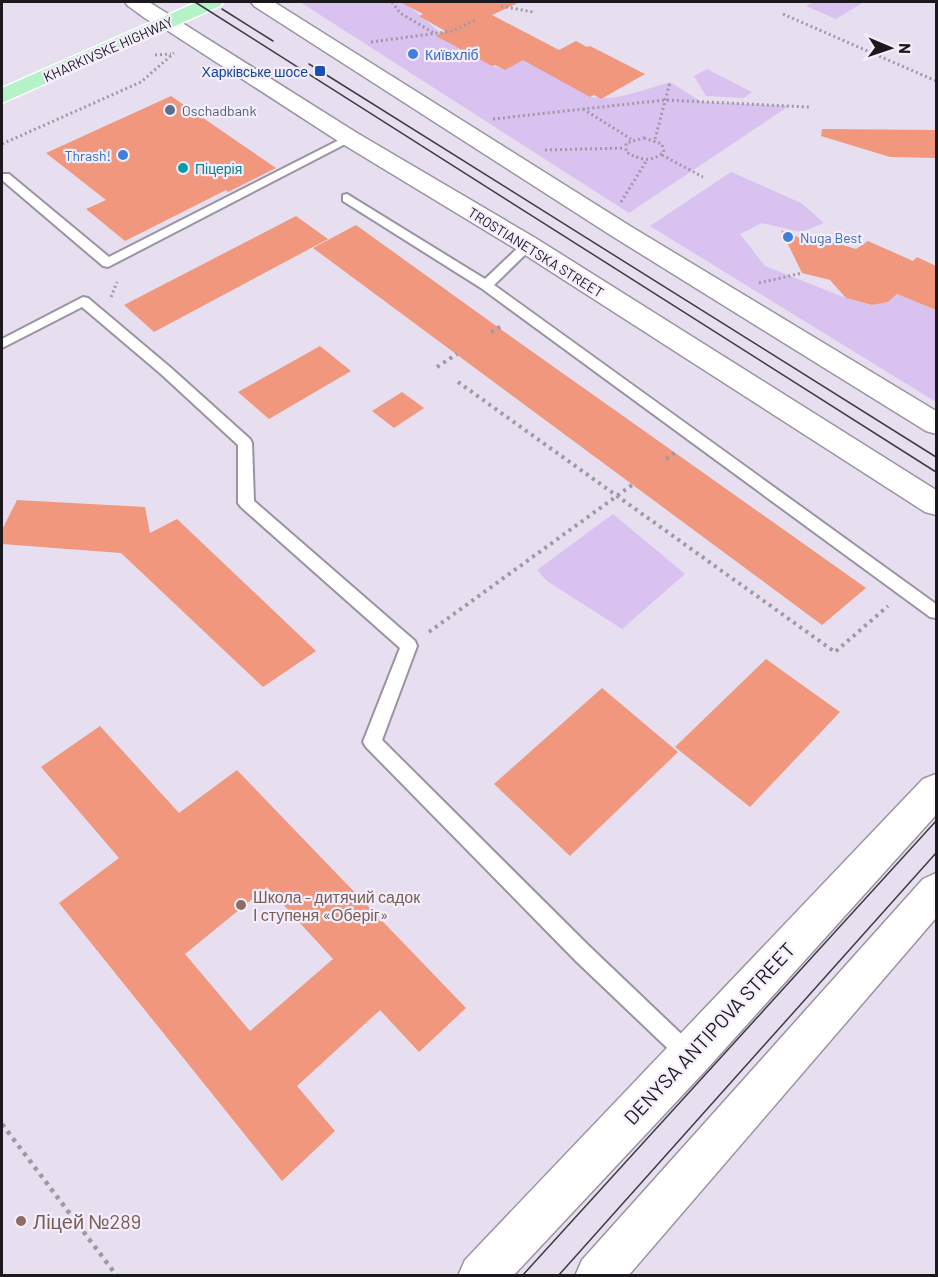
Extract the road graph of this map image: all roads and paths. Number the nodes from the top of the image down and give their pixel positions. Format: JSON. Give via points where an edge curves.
{"nodes":[{"id":1,"x":135,"y":2,"type":"edge"},
{"id":2,"x":213,"y":2,"type":"edge"},
{"id":3,"x":261,"y":2,"type":"edge"},
{"id":4,"x":392,"y":2,"type":"edge"},
{"id":5,"x":501,"y":6,"type":"dead end"},
{"id":6,"x":533,"y":12,"type":"dead end"},
{"id":7,"x":783,"y":14,"type":"dead end"},
{"id":8,"x":477,"y":19,"type":"dead end"},
{"id":9,"x":169,"y":22,"type":"junction"},
{"id":10,"x":436,"y":34,"type":"junction"},
{"id":11,"x":365,"y":43,"type":"dead end"},
{"id":12,"x":153,"y":54,"type":"dead end"},
{"id":13,"x":936,"y":81,"type":"edge"},
{"id":14,"x":670,"y":82,"type":"dead end"},
{"id":15,"x":2,"y":96,"type":"edge"},
{"id":16,"x":665,"y":100,"type":"junction"},
{"id":17,"x":809,"y":107,"type":"dead end"},
{"id":18,"x":582,"y":109,"type":"junction"},
{"id":19,"x":483,"y":120,"type":"dead end"},
{"id":20,"x":349,"y":138,"type":"junction"},
{"id":21,"x":654,"y":139,"type":"junction"},
{"id":22,"x":631,"y":140,"type":"junction"},
{"id":23,"x":2,"y":144,"type":"edge"},
{"id":24,"x":625,"y":148,"type":"junction"},
{"id":25,"x":543,"y":150,"type":"dead end"},
{"id":26,"x":662,"y":155,"type":"junction"},
{"id":27,"x":647,"y":160,"type":"junction"},
{"id":28,"x":5,"y":177,"type":"dead end"},
{"id":29,"x":703,"y":177,"type":"dead end"},
{"id":30,"x":347,"y":198,"type":"dead end"},
{"id":31,"x":619,"y":206,"type":"dead end"},
{"id":32,"x":528,"y":245,"type":"junction"},
{"id":33,"x":802,"y":273,"type":"dead end"},
{"id":34,"x":758,"y":283,"type":"dead end"},
{"id":35,"x":486,"y":285,"type":"junction"},
{"id":36,"x":2,"y":344,"type":"edge"},
{"id":37,"x":457,"y":354,"type":"dead end"},
{"id":38,"x":437,"y":367,"type":"dead end"},
{"id":39,"x":458,"y":382,"type":"dead end"},
{"id":40,"x":936,"y":424,"type":"edge"},
{"id":41,"x":632,"y":485,"type":"dead end"},
{"id":42,"x":617,"y":496,"type":"junction"},
{"id":43,"x":936,"y":504,"type":"edge"},
{"id":44,"x":907,"y":590,"type":"junction"},
{"id":45,"x":936,"y":612,"type":"edge"},
{"id":46,"x":409,"y":646,"type":"junction"},
{"id":47,"x":936,"y":790,"type":"edge"},
{"id":48,"x":936,"y":891,"type":"edge"},
{"id":49,"x":690,"y":1056,"type":"junction"},
{"id":50,"x":2,"y":1124,"type":"edge"},
{"id":51,"x":117,"y":1275,"type":"edge"},
{"id":52,"x":481,"y":1275,"type":"edge"},
{"id":53,"x":598,"y":1275,"type":"edge"}],
"edges":[{"from":1,"to":9,"type":"street","name":"TROSTIANETSKA STREET"},
{"from":2,"to":9,"type":"main road","name":"KHARKIVSKE HIGHWAY"},
{"from":3,"to":40,"type":"street","via":[[621,231]]},
{"from":4,"to":10,"type":"path","via":[[400,13]]},
{"from":5,"to":6,"type":"path"},
{"from":7,"to":13,"type":"path"},
{"from":8,"to":10,"type":"path","via":[[453,31]]},
{"from":9,"to":15,"type":"main road","name":"KHARKIVSKE HIGHWAY"},
{"from":9,"to":20,"type":"street","name":"TROSTIANETSKA STREET"},
{"from":10,"to":11,"type":"path"},
{"from":12,"to":23,"type":"path","via":[[175,53],[141,82]]},
{"from":14,"to":16,"type":"path"},
{"from":16,"to":17,"type":"path"},
{"from":16,"to":18,"type":"path"},
{"from":16,"to":21,"type":"path"},
{"from":18,"to":19,"type":"path"},
{"from":18,"to":22,"type":"path"},
{"from":20,"to":28,"type":"lane","via":[[108,263]]},
{"from":20,"to":32,"type":"street","name":"TROSTIANETSKA STREET"},
{"from":21,"to":22,"type":"path"},
{"from":21,"to":26,"type":"path","via":[[664,147]]},
{"from":22,"to":24,"type":"path"},
{"from":24,"to":25,"type":"path"},
{"from":24,"to":27,"type":"path","via":[[631,156]]},
{"from":26,"to":27,"type":"path"},
{"from":26,"to":29,"type":"path"},
{"from":27,"to":31,"type":"path"},
{"from":30,"to":35,"type":"lane"},
{"from":32,"to":35,"type":"lane"},
{"from":32,"to":43,"type":"street","name":"TROSTIANETSKA STREET"},
{"from":33,"to":34,"type":"path"},
{"from":35,"to":44,"type":"lane"},
{"from":36,"to":46,"type":"lane","via":[[83,301],[245,442],[246,502]]},
{"from":37,"to":38,"type":"path"},
{"from":39,"to":42,"type":"path"},
{"from":41,"to":42,"type":"path"},
{"from":42,"to":44,"type":"path","via":[[835,652]]},
{"from":42,"to":46,"type":"path"},
{"from":44,"to":45,"type":"lane"},
{"from":46,"to":49,"type":"lane","via":[[372,742]]},
{"from":47,"to":49,"type":"street","name":"DENYSA ANTIPOVA STREET"},
{"from":48,"to":53,"type":"street"},
{"from":49,"to":52,"type":"street","name":"DENYSA ANTIPOVA STREET"},
{"from":50,"to":51,"type":"path"}]}
